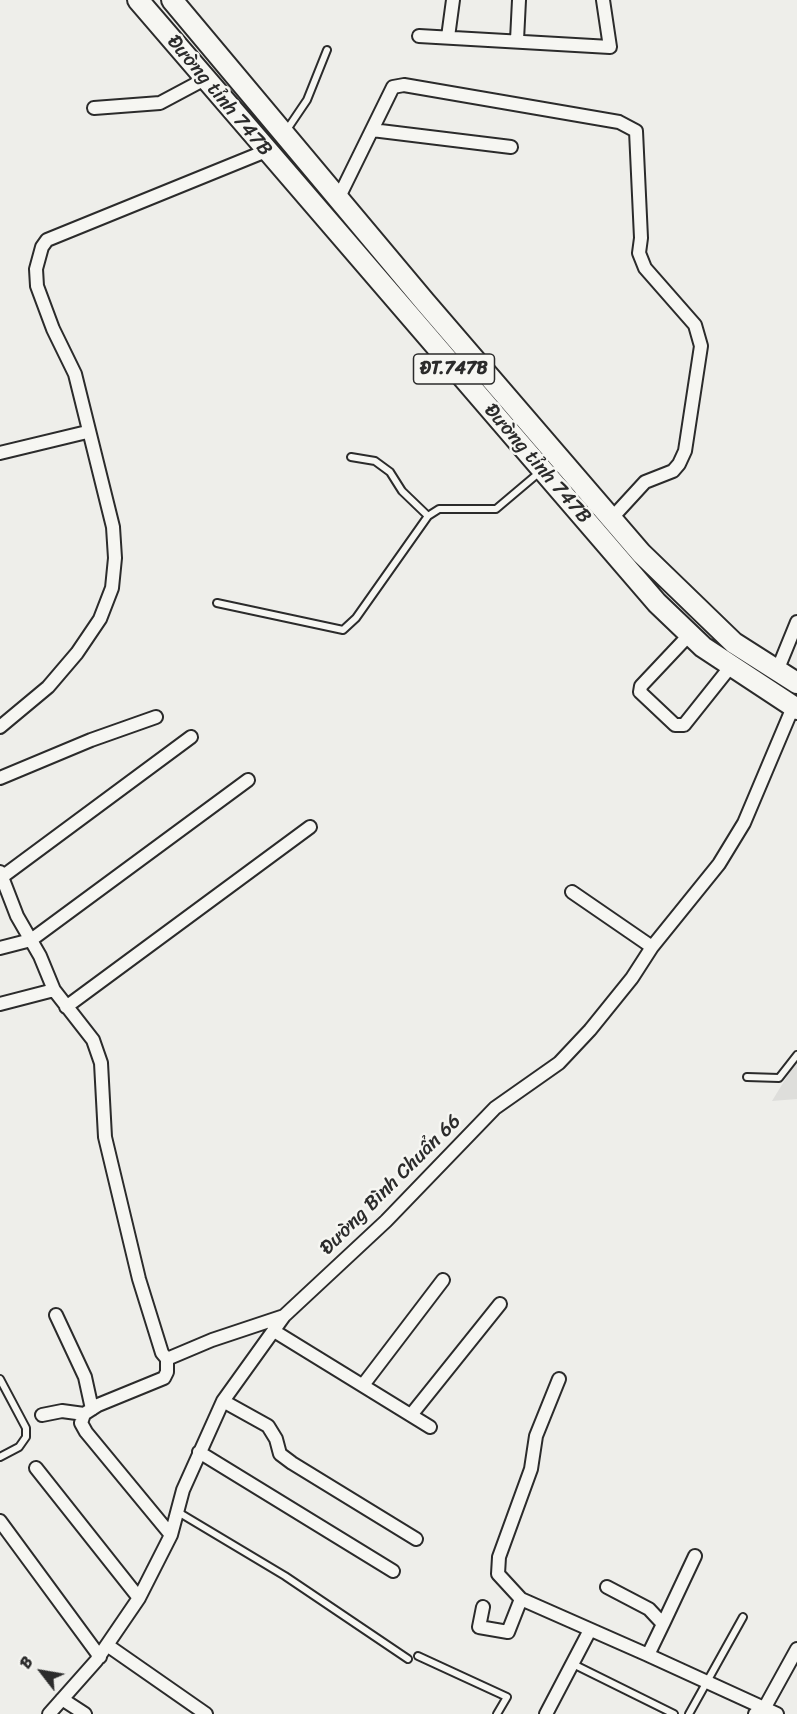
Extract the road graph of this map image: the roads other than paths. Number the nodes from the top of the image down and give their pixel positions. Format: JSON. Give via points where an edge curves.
{"nodes":[{"id":1,"x":138,"y":0,"type":"edge"},
{"id":2,"x":172,"y":0,"type":"edge"},
{"id":3,"x":453,"y":0,"type":"edge"},
{"id":4,"x":519,"y":0,"type":"edge"},
{"id":5,"x":603,"y":0,"type":"edge"},
{"id":6,"x":419,"y":36,"type":"dead end"},
{"id":7,"x":448,"y":37,"type":"junction"},
{"id":8,"x":517,"y":40,"type":"junction"},
{"id":9,"x":327,"y":50,"type":"dead end"},
{"id":10,"x":205,"y":79,"type":"junction"},
{"id":11,"x":94,"y":108,"type":"dead end"},
{"id":12,"x":372,"y":130,"type":"junction"},
{"id":13,"x":284,"y":134,"type":"junction"},
{"id":14,"x":511,"y":147,"type":"dead end"},
{"id":15,"x":266,"y":151,"type":"junction"},
{"id":16,"x":338,"y":199,"type":"junction"},
{"id":17,"x":448,"y":329,"type":"junction"},
{"id":18,"x":431,"y":342,"type":"junction"},
{"id":19,"x":87,"y":432,"type":"junction"},
{"id":20,"x":0,"y":453,"type":"edge"},
{"id":21,"x":351,"y":457,"type":"dead end"},
{"id":22,"x":542,"y":470,"type":"junction"},
{"id":23,"x":428,"y":516,"type":"junction"},
{"id":24,"x":611,"y":519,"type":"junction"},
{"id":25,"x":217,"y":603,"type":"dead end"},
{"id":26,"x":797,"y":622,"type":"edge"},
{"id":27,"x":690,"y":634,"type":"junction"},
{"id":28,"x":731,"y":666,"type":"junction"},
{"id":29,"x":777,"y":671,"type":"junction"},
{"id":30,"x":797,"y":683,"type":"edge"},
{"id":31,"x":795,"y":708,"type":"edge"},
{"id":32,"x":156,"y":717,"type":"dead end"},
{"id":33,"x":0,"y":727,"type":"edge"},
{"id":34,"x":191,"y":737,"type":"dead end"},
{"id":35,"x":0,"y":778,"type":"edge"},
{"id":36,"x":248,"y":780,"type":"dead end"},
{"id":37,"x":310,"y":826,"type":"dead end"},
{"id":38,"x":1,"y":874,"type":"edge"},
{"id":39,"x":573,"y":892,"type":"dead end"},
{"id":40,"x":31,"y":940,"type":"junction"},
{"id":41,"x":652,"y":947,"type":"junction"},
{"id":42,"x":0,"y":948,"type":"edge"},
{"id":43,"x":54,"y":990,"type":"junction"},
{"id":44,"x":0,"y":1004,"type":"edge"},
{"id":45,"x":66,"y":1007,"type":"junction"},
{"id":46,"x":797,"y":1055,"type":"edge"},
{"id":47,"x":747,"y":1077,"type":"dead end"},
{"id":48,"x":443,"y":1280,"type":"dead end"},
{"id":49,"x":500,"y":1304,"type":"dead end"},
{"id":50,"x":56,"y":1315,"type":"dead end"},
{"id":51,"x":284,"y":1316,"type":"junction"},
{"id":52,"x":274,"y":1331,"type":"junction"},
{"id":53,"x":167,"y":1359,"type":"junction"},
{"id":54,"x":0,"y":1379,"type":"edge"},
{"id":55,"x":559,"y":1379,"type":"dead end"},
{"id":56,"x":363,"y":1385,"type":"junction"},
{"id":57,"x":223,"y":1401,"type":"junction"},
{"id":58,"x":88,"y":1412,"type":"junction"},
{"id":59,"x":42,"y":1414,"type":"dead end"},
{"id":60,"x":411,"y":1415,"type":"junction"},
{"id":61,"x":430,"y":1427,"type":"dead end"},
{"id":62,"x":199,"y":1452,"type":"junction"},
{"id":63,"x":0,"y":1457,"type":"edge"},
{"id":64,"x":36,"y":1468,"type":"dead end"},
{"id":65,"x":178,"y":1512,"type":"junction"},
{"id":66,"x":0,"y":1521,"type":"edge"},
{"id":67,"x":171,"y":1535,"type":"junction"},
{"id":68,"x":416,"y":1539,"type":"dead end"},
{"id":69,"x":695,"y":1556,"type":"dead end"},
{"id":70,"x":393,"y":1571,"type":"dead end"},
{"id":71,"x":607,"y":1587,"type":"dead end"},
{"id":72,"x":139,"y":1598,"type":"junction"},
{"id":73,"x":521,"y":1599,"type":"junction"},
{"id":74,"x":483,"y":1607,"type":"dead end"},
{"id":75,"x":743,"y":1617,"type":"dead end"},
{"id":76,"x":663,"y":1624,"type":"junction"},
{"id":77,"x":590,"y":1630,"type":"junction"},
{"id":78,"x":107,"y":1645,"type":"junction"},
{"id":79,"x":797,"y":1649,"type":"edge"},
{"id":80,"x":648,"y":1655,"type":"junction"},
{"id":81,"x":418,"y":1656,"type":"dead end"},
{"id":82,"x":99,"y":1657,"type":"junction"},
{"id":83,"x":408,"y":1659,"type":"dead end"},
{"id":84,"x":573,"y":1664,"type":"junction"},
{"id":85,"x":706,"y":1682,"type":"junction"},
{"id":86,"x":62,"y":1699,"type":"junction"},
{"id":87,"x":760,"y":1711,"type":"edge"},
{"id":88,"x":49,"y":1714,"type":"edge"},
{"id":89,"x":85,"y":1714,"type":"edge"},
{"id":90,"x":206,"y":1714,"type":"edge"},
{"id":91,"x":497,"y":1714,"type":"edge"},
{"id":92,"x":546,"y":1714,"type":"edge"},
{"id":93,"x":674,"y":1714,"type":"edge"},
{"id":94,"x":689,"y":1714,"type":"edge"},
{"id":95,"x":777,"y":1714,"type":"edge"}],
"edges":[{"from":1,"to":10,"type":"main road","name":"Đường tỉnh 747B","number":"ĐT.747B"},
{"from":2,"to":13,"type":"main road","name":"Đường tỉnh 747B","number":"ĐT.747B"},
{"from":3,"to":7,"type":"street"},
{"from":4,"to":8,"type":"street"},
{"from":5,"to":8,"type":"street","via":[[610,47]]},
{"from":6,"to":7,"type":"street"},
{"from":7,"to":8,"type":"street"},
{"from":9,"to":13,"type":"lane","via":[[307,100]]},
{"from":10,"to":11,"type":"street","via":[[160,104]]},
{"from":10,"to":15,"type":"main road","name":"Đường tỉnh 747B","number":"ĐT.747B"},
{"from":12,"to":14,"type":"street"},
{"from":12,"to":16,"type":"street"},
{"from":12,"to":24,"type":"street","via":[[393,87],[404,85],[619,122],[636,131],[639,253],[645,268],[695,325],[700,346],[686,451],[679,465],[645,482]]},
{"from":13,"to":16,"type":"main road","name":"Đường tỉnh 747B","number":"ĐT.747B"},
{"from":15,"to":18,"type":"main road","name":"Đường tỉnh 747B","number":"ĐT.747B"},
{"from":15,"to":19,"type":"street","via":[[47,240],[42,247],[36,269],[37,286],[52,329],[75,374]]},
{"from":16,"to":17,"type":"main road","name":"Đường tỉnh 747B","number":"ĐT.747B"},
{"from":17,"to":18,"type":"main road"},
{"from":17,"to":24,"type":"main road","name":"Đường tỉnh 747B","number":"ĐT.747B"},
{"from":18,"to":22,"type":"main road","name":"Đường tỉnh 747B","number":"ĐT.747B"},
{"from":19,"to":20,"type":"street"},
{"from":19,"to":33,"type":"street","via":[[113,527],[112,588],[100,619],[77,653],[48,687]]},
{"from":21,"to":23,"type":"lane","via":[[375,461],[390,472],[402,491]]},
{"from":22,"to":23,"type":"lane","via":[[496,509],[439,509]]},
{"from":22,"to":27,"type":"main road","name":"Đường tỉnh 747B","number":"ĐT.747B","via":[[657,603]]},
{"from":23,"to":25,"type":"lane","via":[[350,627],[343,630]]},
{"from":24,"to":29,"type":"main road","name":"Đường tỉnh 747B","number":"ĐT.747B","via":[[711,622],[734,643]]},
{"from":26,"to":29,"type":"street"},
{"from":27,"to":28,"type":"main road","name":"Đường tỉnh 747B","number":"ĐT.747B"},
{"from":27,"to":28,"type":"street","via":[[641,686],[640,692],[675,725],[684,725]]},
{"from":28,"to":31,"type":"main road","name":"Đường tỉnh 747B","number":"ĐT.747B"},
{"from":29,"to":30,"type":"main road","name":"Đường tỉnh 747B","number":"ĐT.747B"},
{"from":31,"to":41,"type":"street","name":"Đường Bình Chuẩn 66","via":[[744,823],[718,864]]},
{"from":32,"to":35,"type":"street"},
{"from":34,"to":38,"type":"street"},
{"from":36,"to":40,"type":"street"},
{"from":37,"to":45,"type":"street"},
{"from":38,"to":40,"type":"street"},
{"from":39,"to":41,"type":"street"},
{"from":40,"to":42,"type":"street"},
{"from":40,"to":43,"type":"street"},
{"from":41,"to":51,"type":"street","name":"Đường Bình Chuẩn 66","via":[[591,1030],[559,1064],[495,1108],[386,1221]]},
{"from":43,"to":44,"type":"street"},
{"from":43,"to":45,"type":"street"},
{"from":45,"to":53,"type":"street","via":[[93,1040],[101,1063],[105,1137],[139,1279]]},
{"from":46,"to":47,"type":"lane","via":[[778,1078]]},
{"from":48,"to":56,"type":"street"},
{"from":49,"to":60,"type":"street"},
{"from":50,"to":58,"type":"street","via":[[85,1377]]},
{"from":51,"to":52,"type":"street","name":"Đường Bình Chuẩn 66"},
{"from":51,"to":53,"type":"street"},
{"from":52,"to":56,"type":"street"},
{"from":52,"to":57,"type":"street","name":"Đường Bình Chuẩn 66"},
{"from":53,"to":58,"type":"street","via":[[164,1378]]},
{"from":54,"to":63,"type":"lane","via":[[26,1428],[26,1437],[19,1447]]},
{"from":55,"to":73,"type":"street","via":[[536,1436],[531,1469],[499,1557],[498,1575]]},
{"from":56,"to":60,"type":"street"},
{"from":57,"to":62,"type":"street","name":"Đường Bình Chuẩn 66"},
{"from":57,"to":68,"type":"street","via":[[268,1426],[280,1454],[292,1463]]},
{"from":58,"to":59,"type":"street"},
{"from":58,"to":67,"type":"street","via":[[81,1422],[86,1432]]},
{"from":60,"to":61,"type":"street"},
{"from":62,"to":65,"type":"street","name":"Đường Bình Chuẩn 66"},
{"from":62,"to":70,"type":"street"},
{"from":64,"to":72,"type":"street"},
{"from":65,"to":67,"type":"street","name":"Đường Bình Chuẩn 66"},
{"from":65,"to":83,"type":"lane","via":[[285,1576]]},
{"from":66,"to":82,"type":"street"},
{"from":67,"to":72,"type":"street","name":"Đường Bình Chuẩn 66"},
{"from":69,"to":76,"type":"street"},
{"from":71,"to":76,"type":"street","via":[[649,1609]]},
{"from":72,"to":78,"type":"street","name":"Đường Bình Chuẩn 66"},
{"from":73,"to":74,"type":"street","via":[[508,1632],[479,1627]]},
{"from":73,"to":77,"type":"street"},
{"from":75,"to":85,"type":"lane"},
{"from":76,"to":80,"type":"street"},
{"from":77,"to":80,"type":"street"},
{"from":77,"to":84,"type":"street"},
{"from":78,"to":82,"type":"street","name":"Đường Bình Chuẩn 66"},
{"from":78,"to":90,"type":"street"},
{"from":79,"to":87,"type":"street"},
{"from":80,"to":85,"type":"street"},
{"from":81,"to":91,"type":"lane","via":[[507,1697]]},
{"from":82,"to":86,"type":"street","name":"Đường Bình Chuẩn 66"},
{"from":84,"to":92,"type":"street"},
{"from":84,"to":93,"type":"lane"},
{"from":85,"to":87,"type":"street"},
{"from":85,"to":94,"type":"lane"},
{"from":86,"to":88,"type":"street","name":"Đường Bình Chuẩn 66"},
{"from":86,"to":89,"type":"street"},
{"from":87,"to":95,"type":"street"}]}
